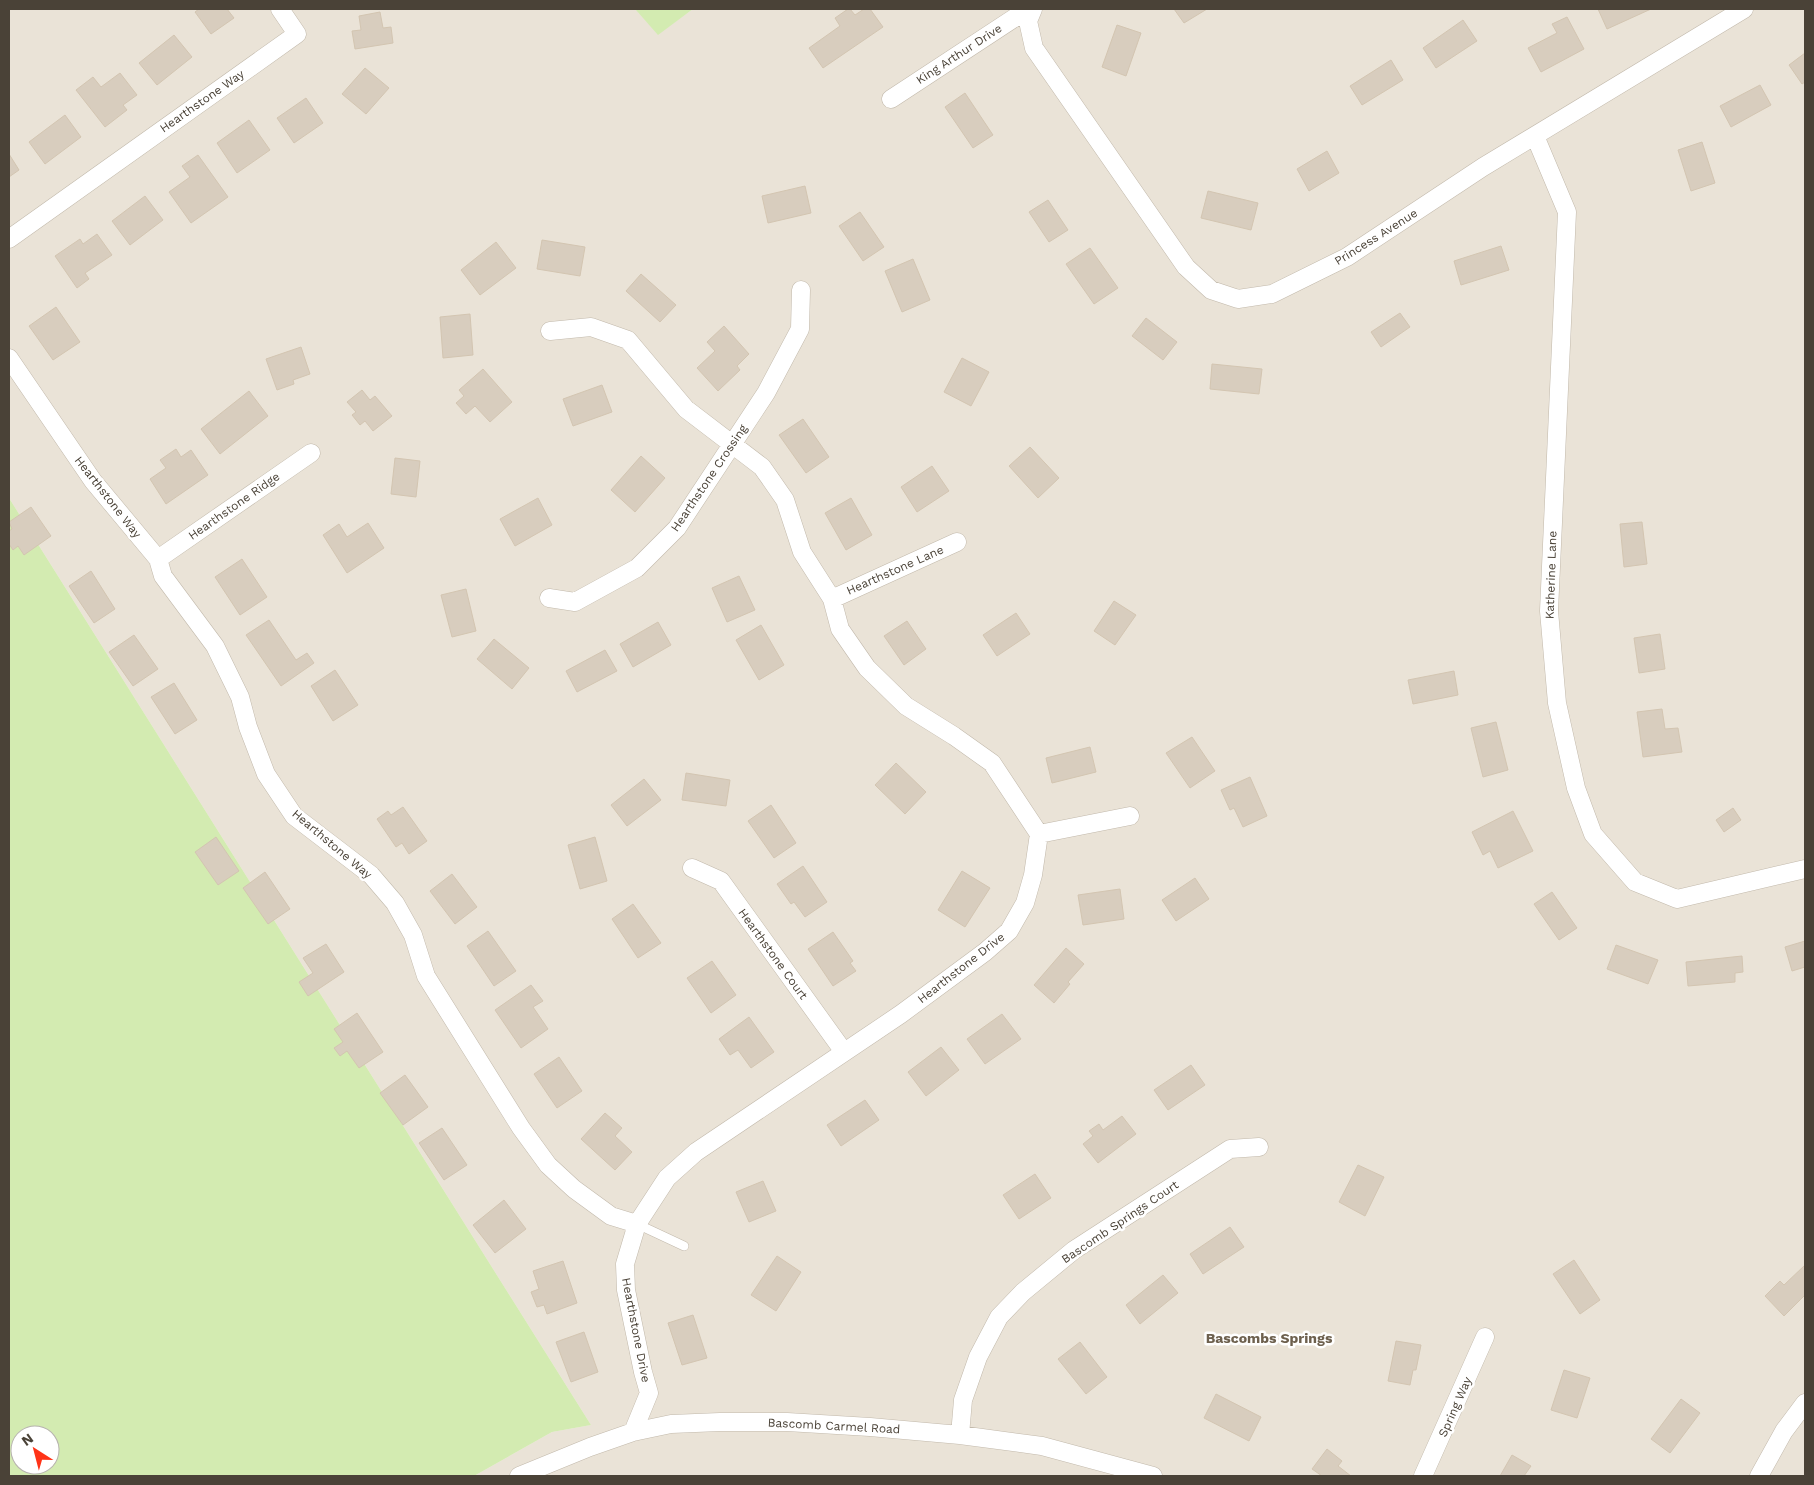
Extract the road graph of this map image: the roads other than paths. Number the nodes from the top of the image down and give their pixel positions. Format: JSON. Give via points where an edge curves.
{"nodes":[{"id":1,"x":280,"y":9,"type":"edge"},
{"id":2,"x":1028,"y":9,"type":"edge"},
{"id":3,"x":1033,"y":9,"type":"edge"},
{"id":4,"x":1744,"y":9,"type":"edge"},
{"id":5,"x":891,"y":99,"type":"dead end"},
{"id":6,"x":1535,"y":136,"type":"junction"},
{"id":7,"x":9,"y":239,"type":"edge"},
{"id":8,"x":801,"y":290,"type":"dead end"},
{"id":9,"x":550,"y":331,"type":"dead end"},
{"id":10,"x":9,"y":358,"type":"edge"},
{"id":11,"x":732,"y":446,"type":"junction"},
{"id":12,"x":311,"y":453,"type":"dead end"},
{"id":13,"x":957,"y":542,"type":"dead end"},
{"id":14,"x":158,"y":559,"type":"junction"},
{"id":15,"x":549,"y":598,"type":"dead end"},
{"id":16,"x":832,"y":599,"type":"junction"},
{"id":17,"x":1130,"y":816,"type":"dead end"},
{"id":18,"x":1039,"y":834,"type":"junction"},
{"id":19,"x":692,"y":868,"type":"dead end"},
{"id":20,"x":1805,"y":869,"type":"edge"},
{"id":21,"x":844,"y":1052,"type":"junction"},
{"id":22,"x":1259,"y":1147,"type":"dead end"},
{"id":23,"x":637,"y":1224,"type":"junction"},
{"id":24,"x":684,"y":1246,"type":"dead end"},
{"id":25,"x":1485,"y":1336,"type":"dead end"},
{"id":26,"x":1805,"y":1403,"type":"edge"},
{"id":27,"x":633,"y":1432,"type":"junction"},
{"id":28,"x":960,"y":1435,"type":"junction"},
{"id":29,"x":519,"y":1476,"type":"edge"},
{"id":30,"x":1153,"y":1476,"type":"edge"},
{"id":31,"x":1423,"y":1476,"type":"edge"},
{"id":32,"x":1759,"y":1476,"type":"edge"}],
"edges":[{"from":1,"to":7,"type":"street","name":"Hearthstone Way","via":[[298,34]]},
{"from":2,"to":5,"type":"street","name":"King Arthur Drive"},
{"from":3,"to":6,"type":"street","name":"Princess Avenue","via":[[1028,21],[1034,48],[1186,267],[1211,290],[1238,299],[1272,294],[1347,257]]},
{"from":4,"to":6,"type":"street","name":"Princess Avenue"},
{"from":6,"to":20,"type":"street","name":"Katherine Lane","via":[[1567,212],[1548,611],[1557,703],[1576,788],[1593,834],[1635,882],[1677,899]]},
{"from":8,"to":11,"type":"street","name":"Hearthstone Crossing","via":[[800,329],[766,393]]},
{"from":9,"to":11,"type":"street","via":[[591,327],[628,340],[686,409]]},
{"from":10,"to":14,"type":"street","name":"Hearthstone Way","via":[[93,481]]},
{"from":11,"to":15,"type":"street","name":"Hearthstone Crossing","via":[[677,528],[637,568],[575,602]]},
{"from":11,"to":16,"type":"street","via":[[762,467],[785,500],[802,552]]},
{"from":12,"to":14,"type":"street","name":"Hearthstone Ridge"},
{"from":13,"to":16,"type":"street","name":"Hearthstone Lane"},
{"from":14,"to":23,"type":"street","name":"Hearthstone Way","via":[[163,576],[215,646],[240,697],[266,774],[294,816],[371,874],[395,903],[412,935],[426,976],[521,1128],[548,1165],[611,1216]]},
{"from":16,"to":18,"type":"street","via":[[840,629],[867,668],[906,706],[992,763]]},
{"from":17,"to":18,"type":"street"},
{"from":18,"to":21,"type":"street","name":"Hearthstone Drive","via":[[1025,903],[1008,931],[901,1014]]},
{"from":19,"to":21,"type":"street","name":"Hearthstone Court","via":[[721,881]]},
{"from":21,"to":23,"type":"street","name":"Hearthstone Drive","via":[[696,1152],[667,1178]]},
{"from":22,"to":28,"type":"street","name":"Bascomb Springs Court","via":[[1230,1150],[1074,1250],[1023,1292],[999,1318],[978,1357],[963,1400]]},
{"from":23,"to":24,"type":"lane"},
{"from":23,"to":27,"type":"street","name":"Hearthstone Drive","via":[[625,1264],[626,1290],[649,1393]]},
{"from":25,"to":31,"type":"street","name":"Spring Way"},
{"from":26,"to":32,"type":"street","via":[[1784,1431]]},
{"from":27,"to":28,"type":"street","name":"Bascomb Carmel Road","via":[[671,1424],[720,1422],[805,1423]]},
{"from":27,"to":29,"type":"street","name":"Bascomb Carmel Road"},
{"from":28,"to":30,"type":"street","name":"Bascomb Carmel Road","via":[[1042,1446]]}]}
